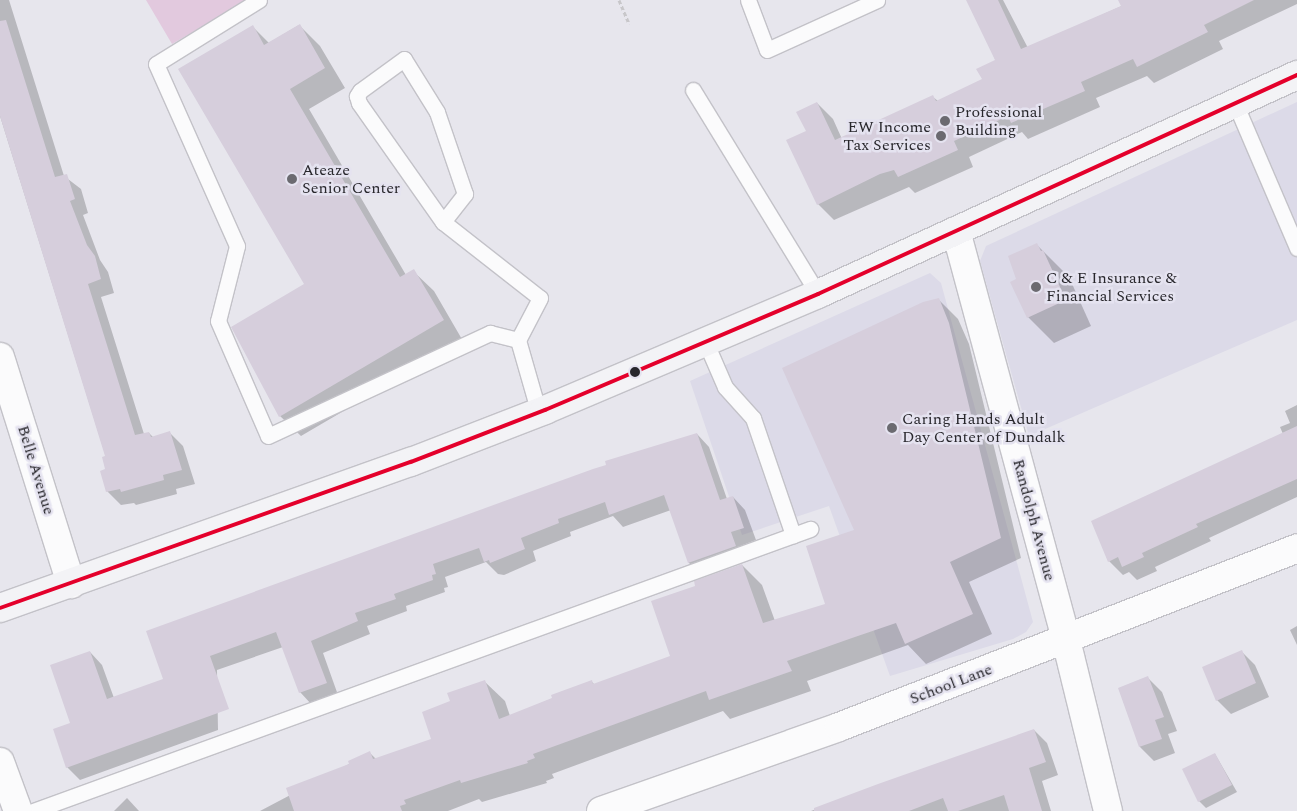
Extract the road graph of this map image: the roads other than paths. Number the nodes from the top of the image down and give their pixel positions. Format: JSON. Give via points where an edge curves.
{"nodes":[{"id":1,"x":259,"y":0,"type":"edge"},
{"id":2,"x":748,"y":0,"type":"edge"},
{"id":3,"x":877,"y":0,"type":"edge"},
{"id":4,"x":1297,"y":75,"type":"edge"},
{"id":5,"x":693,"y":90,"type":"dead end"},
{"id":6,"x":1235,"y":103,"type":"junction"},
{"id":7,"x":443,"y":222,"type":"junction"},
{"id":8,"x":956,"y":231,"type":"junction"},
{"id":9,"x":1297,"y":248,"type":"edge"},
{"id":10,"x":818,"y":294,"type":"junction"},
{"id":11,"x":518,"y":340,"type":"junction"},
{"id":12,"x":706,"y":343,"type":"junction"},
{"id":13,"x":0,"y":357,"type":"edge"},
{"id":14,"x":539,"y":413,"type":"junction"},
{"id":15,"x":810,"y":529,"type":"dead end"},
{"id":16,"x":793,"y":535,"type":"junction"},
{"id":17,"x":1297,"y":548,"type":"edge"},
{"id":18,"x":71,"y":584,"type":"junction"},
{"id":19,"x":0,"y":608,"type":"edge"},
{"id":20,"x":1066,"y":640,"type":"junction"},
{"id":21,"x":0,"y":762,"type":"edge"},
{"id":22,"x":18,"y":811,"type":"edge"},
{"id":23,"x":33,"y":811,"type":"edge"},
{"id":24,"x":601,"y":811,"type":"edge"},
{"id":25,"x":1108,"y":811,"type":"edge"}],
"edges":[{"from":1,"to":11,"type":"lane","via":[[156,64],[237,246],[218,321],[268,436],[490,332]]},
{"from":2,"to":3,"type":"lane","via":[[767,50]]},
{"from":4,"to":6,"type":"main road"},
{"from":5,"to":10,"type":"lane"},
{"from":6,"to":8,"type":"main road"},
{"from":6,"to":9,"type":"lane"},
{"from":7,"to":7,"type":"lane","via":[[465,194],[436,112],[404,59],[357,96]]},
{"from":7,"to":11,"type":"lane","via":[[540,298]]},
{"from":8,"to":10,"type":"main road"},
{"from":8,"to":20,"type":"street","name":"Randolph Avenue"},
{"from":10,"to":12,"type":"main road"},
{"from":11,"to":14,"type":"lane"},
{"from":12,"to":14,"type":"main road"},
{"from":12,"to":16,"type":"lane","via":[[725,387],[753,418]]},
{"from":13,"to":18,"type":"street","name":"Belle Avenue"},
{"from":14,"to":18,"type":"main road"},
{"from":15,"to":16,"type":"lane"},
{"from":16,"to":23,"type":"lane"},
{"from":17,"to":20,"type":"street","name":"School Lane"},
{"from":18,"to":19,"type":"main road"},
{"from":20,"to":24,"type":"street","name":"School Lane","via":[[839,727]]},
{"from":20,"to":25,"type":"street","name":"Randolph Avenue"},
{"from":21,"to":22,"type":"street"}]}
